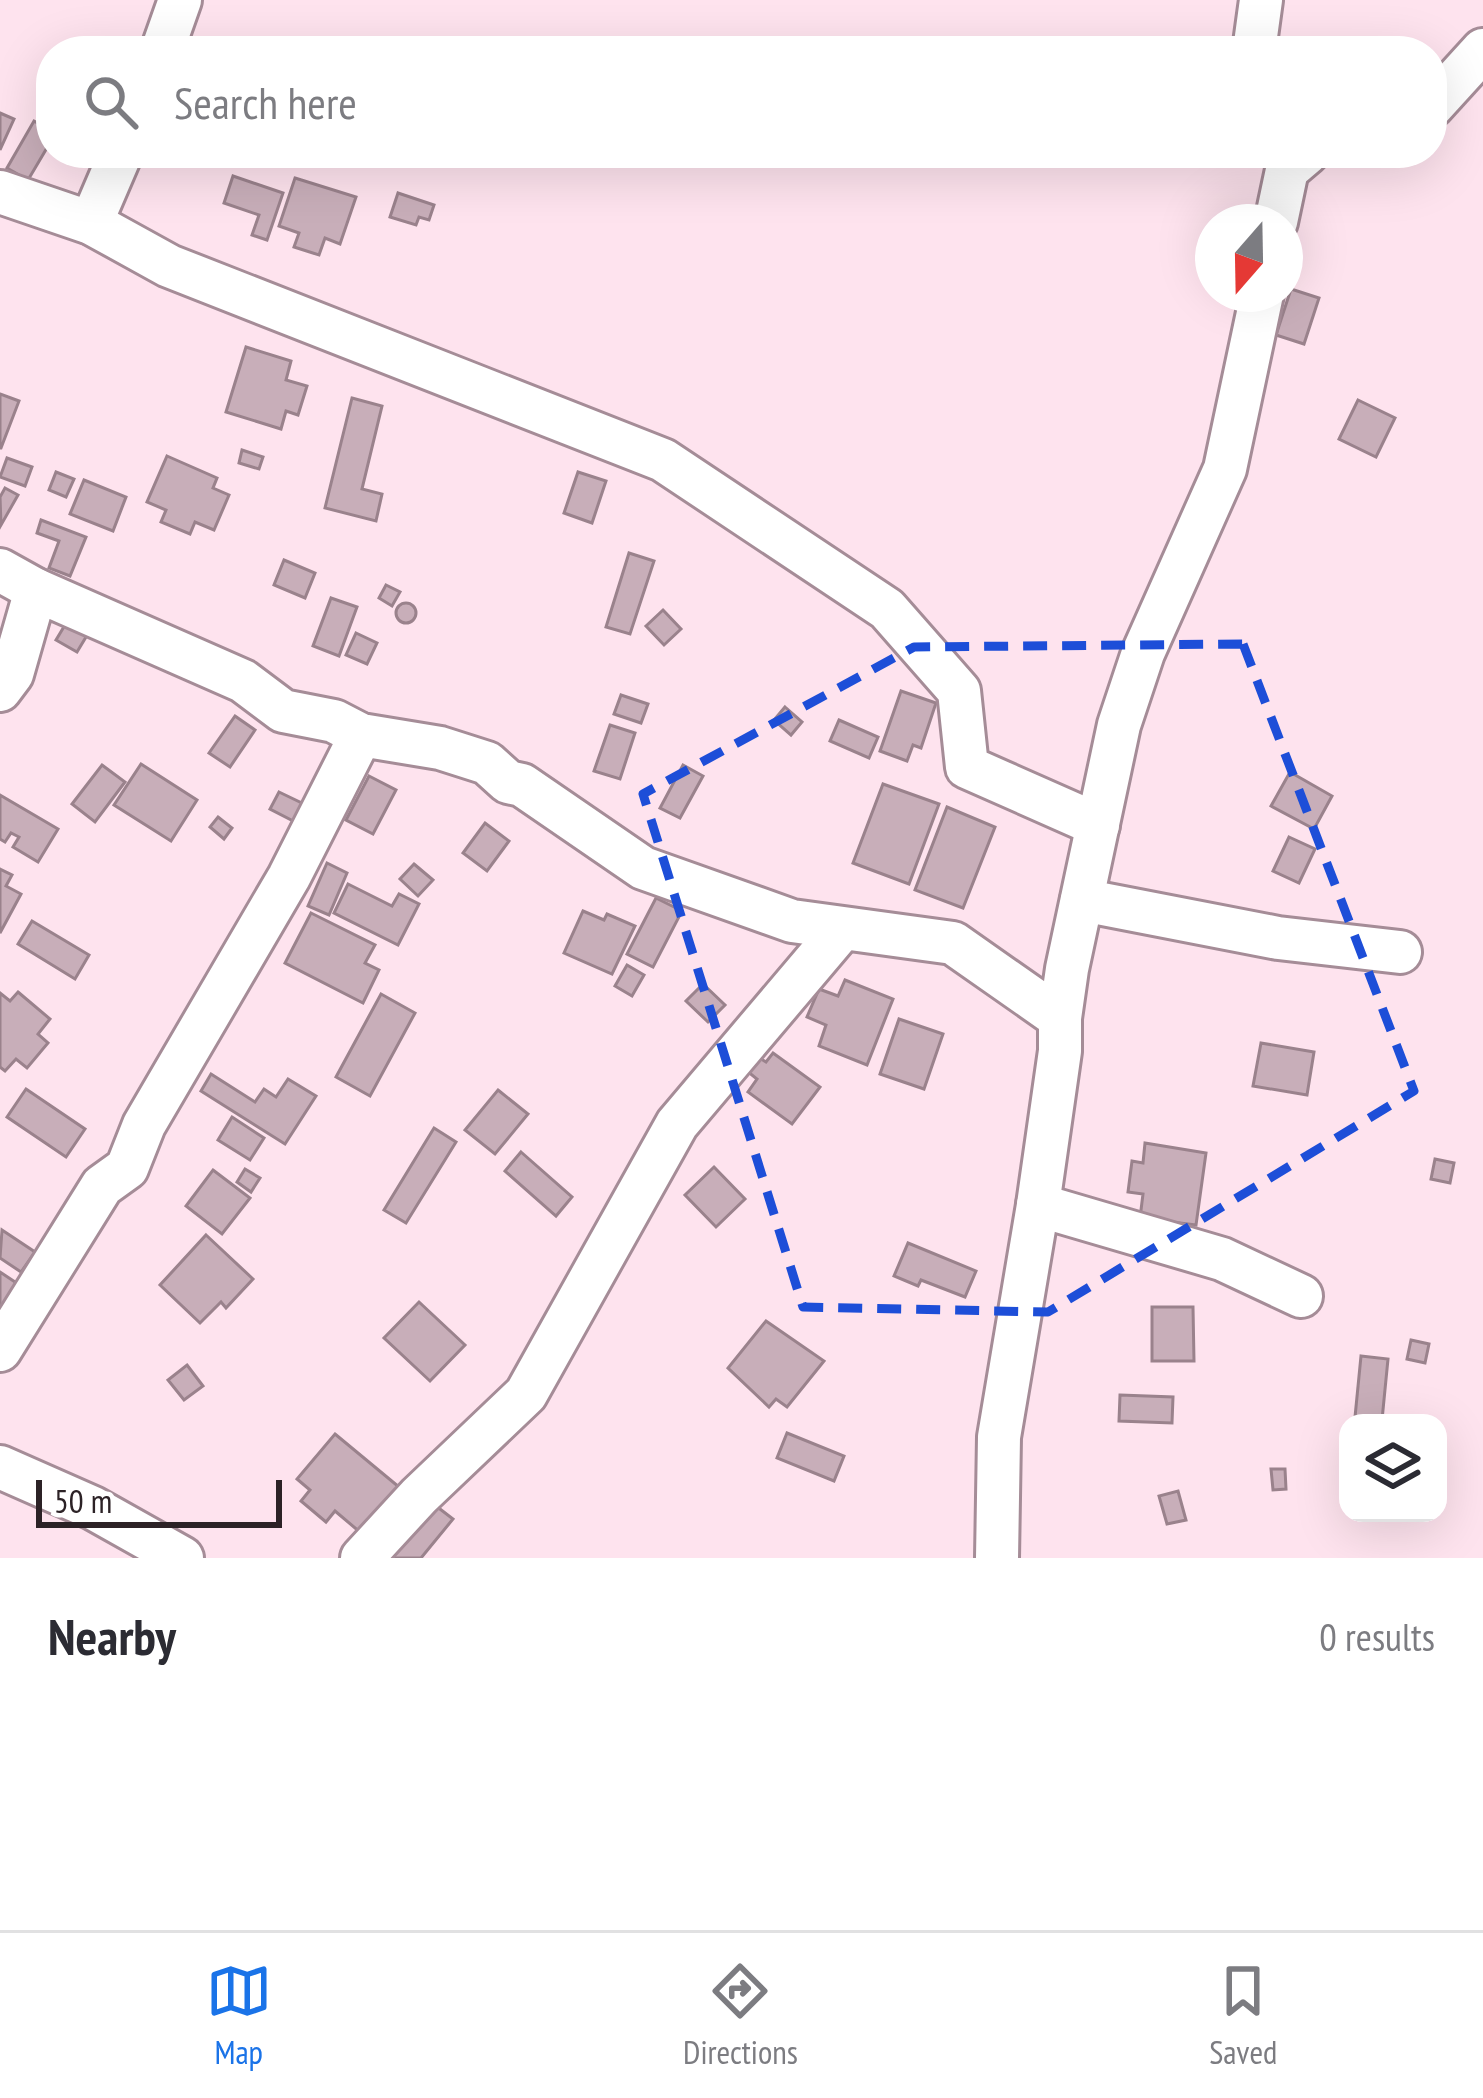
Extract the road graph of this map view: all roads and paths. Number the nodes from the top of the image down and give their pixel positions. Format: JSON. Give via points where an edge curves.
{"nodes":[{"id":1,"x":180,"y":0,"type":"edge"},
{"id":2,"x":1262,"y":0,"type":"edge"},
{"id":3,"x":167,"y":36,"type":"edge"},
{"id":4,"x":1256,"y":36,"type":"edge"},
{"id":5,"x":1483,"y":50,"type":"edge"},
{"id":6,"x":1447,"y":90,"type":"edge"},
{"id":7,"x":115,"y":168,"type":"edge"},
{"id":8,"x":1288,"y":168,"type":"edge"},
{"id":9,"x":0,"y":192,"type":"edge"},
{"id":10,"x":1280,"y":204,"type":"edge"},
{"id":11,"x":91,"y":223,"type":"junction"},
{"id":12,"x":1258,"y":312,"type":"edge"},
{"id":13,"x":18,"y":580,"type":"edge"},
{"id":14,"x":0,"y":690,"type":"edge"},
{"id":15,"x":362,"y":735,"type":"junction"},
{"id":16,"x":1098,"y":825,"type":"junction"},
{"id":17,"x":1082,"y":900,"type":"junction"},
{"id":18,"x":842,"y":928,"type":"junction"},
{"id":19,"x":1400,"y":952,"type":"dead end"},
{"id":20,"x":1060,"y":1018,"type":"junction"},
{"id":21,"x":1038,"y":1205,"type":"junction"},
{"id":22,"x":1301,"y":1296,"type":"dead end"},
{"id":23,"x":0,"y":1349,"type":"edge"},
{"id":24,"x":0,"y":1467,"type":"edge"},
{"id":25,"x":182,"y":1558,"type":"edge"},
{"id":26,"x":362,"y":1558,"type":"edge"},
{"id":27,"x":997,"y":1558,"type":"edge"}],
"edges":[{"from":1,"to":3,"type":"street"},
{"from":2,"to":4,"type":"street"},
{"from":5,"to":6,"type":"street"},
{"from":7,"to":11,"type":"street"},
{"from":8,"to":10,"type":"street"},
{"from":9,"to":11,"type":"street"},
{"from":11,"to":16,"type":"street","via":[[169,266],[663,460],[886,609],[959,691],[967,767]]},
{"from":12,"to":16,"type":"street","via":[[1225,469],[1144,653]]},
{"from":13,"to":14,"type":"street","via":[[12,674]]},
{"from":13,"to":15,"type":"street","via":[[243,681],[283,711]]},
{"from":15,"to":18,"type":"street","via":[[487,763],[643,868],[792,921]]},
{"from":15,"to":23,"type":"street","via":[[127,1168],[102,1186]]},
{"from":16,"to":17,"type":"street"},
{"from":17,"to":19,"type":"street"},
{"from":17,"to":20,"type":"street"},
{"from":18,"to":20,"type":"street","via":[[953,943]]},
{"from":18,"to":26,"type":"street","via":[[677,1124],[526,1394]]},
{"from":20,"to":21,"type":"street"},
{"from":21,"to":22,"type":"street","via":[[1222,1259]]},
{"from":21,"to":27,"type":"street","via":[[999,1436]]},
{"from":24,"to":25,"type":"street"}]}
